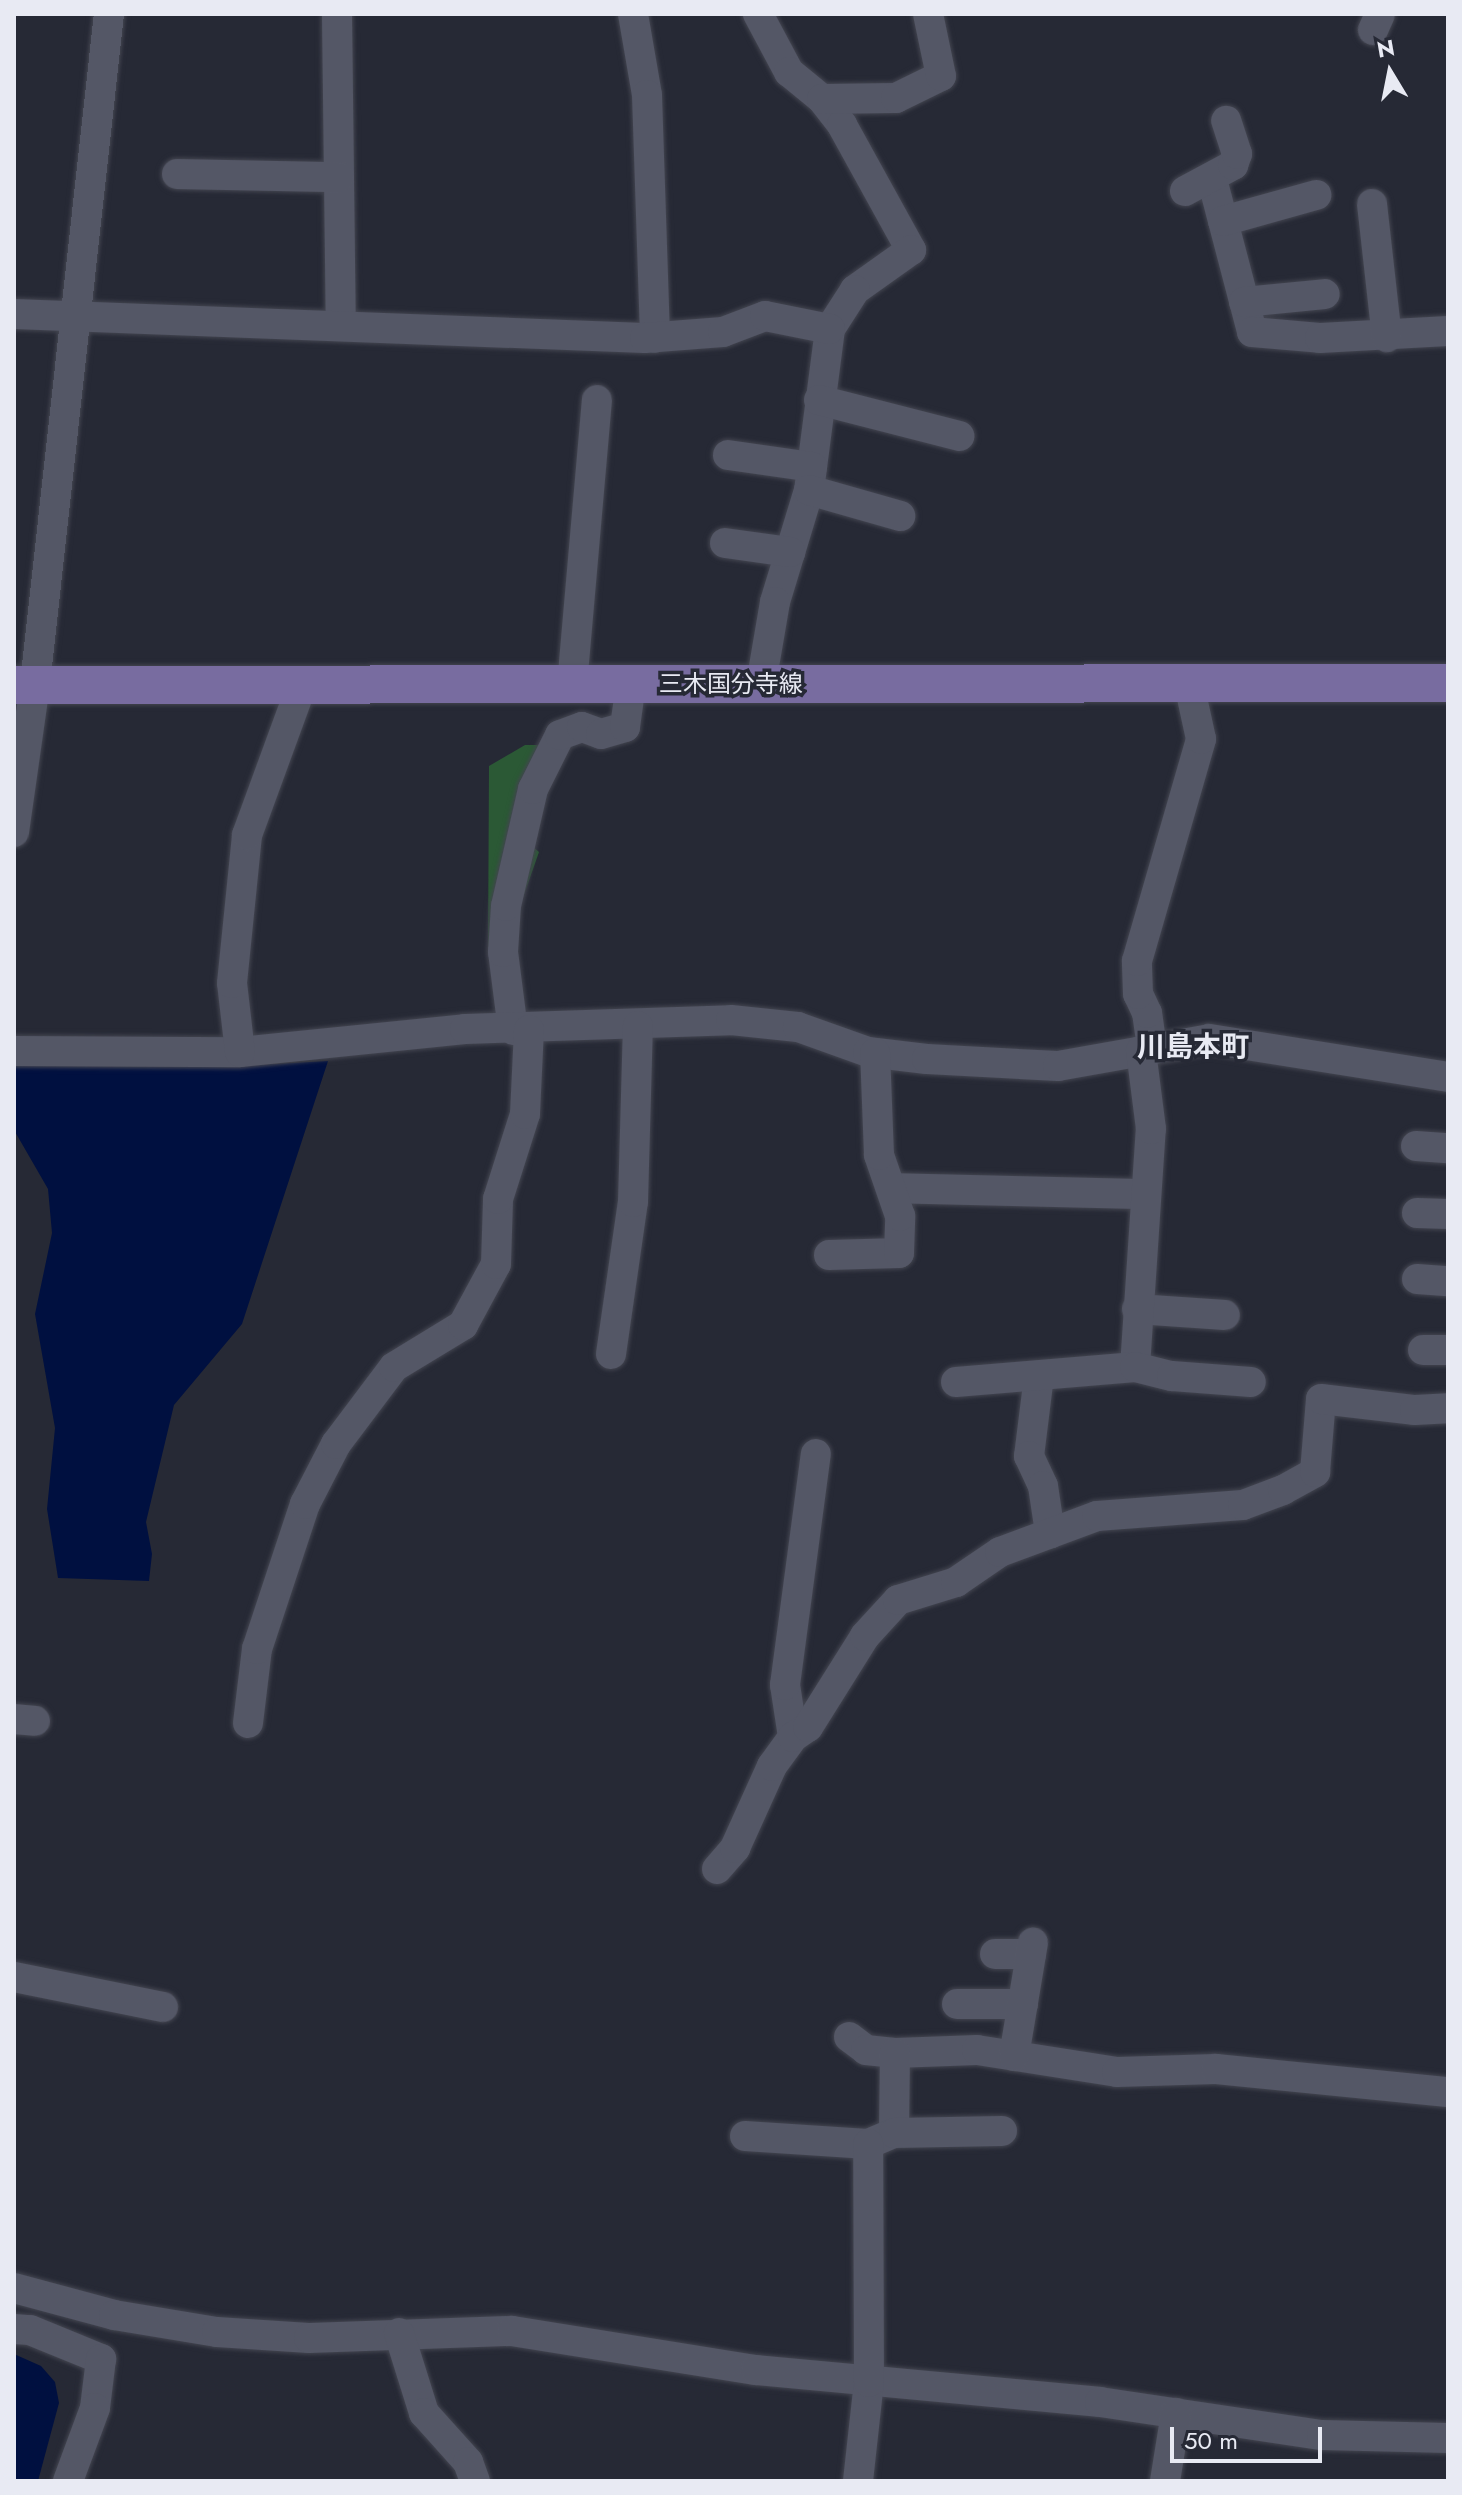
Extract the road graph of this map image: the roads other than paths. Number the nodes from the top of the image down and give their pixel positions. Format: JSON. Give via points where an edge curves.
{"nodes":[{"id":1,"x":109,"y":14,"type":"edge"},
{"id":2,"x":337,"y":14,"type":"edge"},
{"id":3,"x":633,"y":14,"type":"edge"},
{"id":4,"x":758,"y":14,"type":"edge"},
{"id":5,"x":928,"y":14,"type":"edge"},
{"id":6,"x":822,"y":99,"type":"junction"},
{"id":7,"x":1226,"y":121,"type":"dead end"},
{"id":8,"x":177,"y":174,"type":"dead end"},
{"id":9,"x":339,"y":177,"type":"junction"},
{"id":10,"x":1316,"y":195,"type":"dead end"},
{"id":11,"x":1372,"y":204,"type":"dead end"},
{"id":12,"x":1223,"y":221,"type":"junction"},
{"id":13,"x":1325,"y":294,"type":"dead end"},
{"id":14,"x":1244,"y":302,"type":"junction"},
{"id":15,"x":14,"y":314,"type":"edge"},
{"id":16,"x":76,"y":318,"type":"junction"},
{"id":17,"x":341,"y":325,"type":"junction"},
{"id":18,"x":830,"y":329,"type":"junction"},
{"id":19,"x":1448,"y":331,"type":"edge"},
{"id":20,"x":1387,"y":337,"type":"junction"},
{"id":21,"x":655,"y":338,"type":"junction"},
{"id":22,"x":597,"y":400,"type":"dead end"},
{"id":23,"x":819,"y":400,"type":"junction"},
{"id":24,"x":959,"y":436,"type":"dead end"},
{"id":25,"x":728,"y":455,"type":"dead end"},
{"id":26,"x":810,"y":479,"type":"junction"},
{"id":27,"x":900,"y":516,"type":"dead end"},
{"id":28,"x":725,"y":543,"type":"dead end"},
{"id":29,"x":790,"y":552,"type":"junction"},
{"id":30,"x":1448,"y":683,"type":"edge"},
{"id":31,"x":631,"y":684,"type":"junction"},
{"id":32,"x":761,"y":684,"type":"junction"},
{"id":33,"x":1189,"y":684,"type":"junction"},
{"id":34,"x":25,"y":685,"type":"edge"},
{"id":35,"x":302,"y":685,"type":"junction"},
{"id":36,"x":572,"y":685,"type":"junction"},
{"id":37,"x":14,"y":832,"type":"edge"},
{"id":38,"x":638,"y":1026,"type":"junction"},
{"id":39,"x":521,"y":1030,"type":"junction"},
{"id":40,"x":1147,"y":1049,"type":"junction"},
{"id":41,"x":14,"y":1051,"type":"edge"},
{"id":42,"x":240,"y":1052,"type":"junction"},
{"id":43,"x":875,"y":1053,"type":"junction"},
{"id":44,"x":1448,"y":1077,"type":"edge"},
{"id":45,"x":1416,"y":1146,"type":"dead end"},
{"id":46,"x":1448,"y":1148,"type":"edge"},
{"id":47,"x":891,"y":1188,"type":"junction"},
{"id":48,"x":1145,"y":1194,"type":"junction"},
{"id":49,"x":1417,"y":1213,"type":"dead end"},
{"id":50,"x":1448,"y":1214,"type":"edge"},
{"id":51,"x":829,"y":1255,"type":"dead end"},
{"id":52,"x":1417,"y":1279,"type":"dead end"},
{"id":53,"x":1448,"y":1281,"type":"edge"},
{"id":54,"x":1137,"y":1309,"type":"junction"},
{"id":55,"x":1225,"y":1315,"type":"dead end"},
{"id":56,"x":611,"y":1354,"type":"dead end"},
{"id":57,"x":1135,"y":1367,"type":"junction"},
{"id":58,"x":1039,"y":1376,"type":"junction"},
{"id":59,"x":956,"y":1382,"type":"dead end"},
{"id":60,"x":1251,"y":1382,"type":"dead end"},
{"id":61,"x":1448,"y":1408,"type":"edge"},
{"id":62,"x":816,"y":1454,"type":"dead end"},
{"id":63,"x":1050,"y":1533,"type":"junction"},
{"id":64,"x":248,"y":1723,"type":"dead end"},
{"id":65,"x":793,"y":1737,"type":"junction"},
{"id":66,"x":717,"y":1869,"type":"dead end"},
{"id":67,"x":995,"y":1954,"type":"dead end"},
{"id":68,"x":14,"y":1977,"type":"edge"},
{"id":69,"x":957,"y":2004,"type":"dead end"},
{"id":70,"x":1023,"y":2004,"type":"junction"},
{"id":71,"x":163,"y":2007,"type":"dead end"},
{"id":72,"x":849,"y":2037,"type":"dead end"},
{"id":73,"x":895,"y":2053,"type":"junction"},
{"id":74,"x":1014,"y":2056,"type":"junction"},
{"id":75,"x":1448,"y":2092,"type":"edge"},
{"id":76,"x":1002,"y":2131,"type":"dead end"},
{"id":77,"x":745,"y":2136,"type":"dead end"},
{"id":78,"x":881,"y":2138,"type":"junction"},
{"id":79,"x":14,"y":2288,"type":"edge"},
{"id":80,"x":14,"y":2329,"type":"edge"},
{"id":81,"x":399,"y":2333,"type":"junction"},
{"id":82,"x":869,"y":2382,"type":"junction"},
{"id":83,"x":1176,"y":2413,"type":"junction"},
{"id":84,"x":1448,"y":2438,"type":"edge"},
{"id":85,"x":68,"y":2481,"type":"edge"},
{"id":86,"x":475,"y":2481,"type":"edge"},
{"id":87,"x":858,"y":2481,"type":"edge"},
{"id":88,"x":1165,"y":2481,"type":"edge"}],
"edges":[{"from":1,"to":16,"type":"street"},
{"from":2,"to":9,"type":"street"},
{"from":3,"to":21,"type":"street","via":[[647,95]]},
{"from":4,"to":6,"type":"street","via":[[789,72]]},
{"from":5,"to":6,"type":"street","via":[[941,76],[896,98]]},
{"from":6,"to":18,"type":"street","via":[[911,250],[855,290]]},
{"from":7,"to":12,"type":"street","via":[[1237,154],[1233,165],[1198,185]]},
{"from":8,"to":9,"type":"street"},
{"from":9,"to":17,"type":"street"},
{"from":10,"to":12,"type":"street"},
{"from":11,"to":20,"type":"street"},
{"from":12,"to":14,"type":"street"},
{"from":13,"to":14,"type":"street"},
{"from":14,"to":20,"type":"street","via":[[1252,332]]},
{"from":15,"to":16,"type":"street"},
{"from":16,"to":17,"type":"street"},
{"from":16,"to":34,"type":"street"},
{"from":17,"to":21,"type":"street"},
{"from":18,"to":21,"type":"street","via":[[765,316],[723,332]]},
{"from":18,"to":23,"type":"street"},
{"from":19,"to":20,"type":"street"},
{"from":22,"to":36,"type":"street"},
{"from":23,"to":24,"type":"street"},
{"from":23,"to":26,"type":"street"},
{"from":25,"to":26,"type":"street"},
{"from":26,"to":27,"type":"street"},
{"from":26,"to":29,"type":"street"},
{"from":28,"to":29,"type":"street"},
{"from":29,"to":32,"type":"street"},
{"from":30,"to":33,"type":"main road","name":"三木国分寺線"},
{"from":31,"to":32,"type":"main road","name":"三木国分寺線"},
{"from":31,"to":36,"type":"main road","name":"三木国分寺線"},
{"from":31,"to":39,"type":"street","via":[[625,727],[601,734],[582,727],[560,735],[533,789],[506,906],[503,952]]},
{"from":32,"to":33,"type":"main road","name":"三木国分寺線"},
{"from":33,"to":40,"type":"street","via":[[1201,739],[1137,961],[1138,994],[1147,1013]]},
{"from":34,"to":35,"type":"main road","name":"三木国分寺線"},
{"from":34,"to":37,"type":"street"},
{"from":35,"to":36,"type":"main road","name":"三木国分寺線"},
{"from":35,"to":42,"type":"street","via":[[247,835],[232,983]]},
{"from":38,"to":39,"type":"street"},
{"from":38,"to":43,"type":"street","via":[[731,1020],[798,1027]]},
{"from":38,"to":56,"type":"street","via":[[633,1202]]},
{"from":39,"to":42,"type":"street","via":[[465,1029]]},
{"from":39,"to":64,"type":"street","via":[[525,1114],[498,1199],[496,1264],[463,1325],[394,1367],[336,1444],[305,1504],[257,1649]]},
{"from":40,"to":43,"type":"street","via":[[1058,1066]]},
{"from":40,"to":44,"type":"street","via":[[1209,1039]]},
{"from":40,"to":48,"type":"street","via":[[1151,1129]]},
{"from":41,"to":42,"type":"street"},
{"from":43,"to":47,"type":"street","via":[[879,1155]]},
{"from":45,"to":46,"type":"street"},
{"from":47,"to":48,"type":"street"},
{"from":47,"to":51,"type":"street","via":[[900,1216],[899,1253]]},
{"from":48,"to":54,"type":"street"},
{"from":49,"to":50,"type":"street"},
{"from":52,"to":53,"type":"street"},
{"from":54,"to":55,"type":"street"},
{"from":54,"to":57,"type":"street"},
{"from":57,"to":58,"type":"street"},
{"from":57,"to":60,"type":"street","via":[[1172,1376]]},
{"from":58,"to":59,"type":"street"},
{"from":58,"to":63,"type":"street","via":[[1029,1456],[1043,1486]]},
{"from":61,"to":63,"type":"street","via":[[1415,1410],[1321,1399],[1315,1472],[1283,1490],[1243,1505],[1097,1516]]},
{"from":62,"to":65,"type":"street","via":[[797,1632],[785,1685]]},
{"from":63,"to":65,"type":"street","via":[[1000,1552],[956,1582],[898,1600],[865,1636],[808,1727]]},
{"from":65,"to":66,"type":"street","via":[[751,1805],[735,1848]]},
{"from":67,"to":70,"type":"street","via":[[1032,1948]]},
{"from":68,"to":71,"type":"street"},
{"from":69,"to":70,"type":"street"},
{"from":70,"to":74,"type":"street"},
{"from":72,"to":73,"type":"street","via":[[866,2050]]},
{"from":73,"to":74,"type":"street","via":[[977,2050]]},
{"from":73,"to":78,"type":"street"},
{"from":74,"to":75,"type":"street","via":[[1117,2072],[1216,2069]]},
{"from":76,"to":78,"type":"street"},
{"from":77,"to":78,"type":"street"},
{"from":78,"to":82,"type":"street"},
{"from":79,"to":81,"type":"street","via":[[114,2315],[217,2332],[309,2338]]},
{"from":80,"to":85,"type":"street","via":[[30,2330],[101,2359],[95,2408]]},
{"from":81,"to":82,"type":"street","via":[[512,2331]]},
{"from":81,"to":86,"type":"street","via":[[424,2413],[468,2462]]},
{"from":82,"to":83,"type":"street"},
{"from":82,"to":87,"type":"street"},
{"from":83,"to":84,"type":"street","via":[[1322,2435]]},
{"from":83,"to":88,"type":"street"}]}
